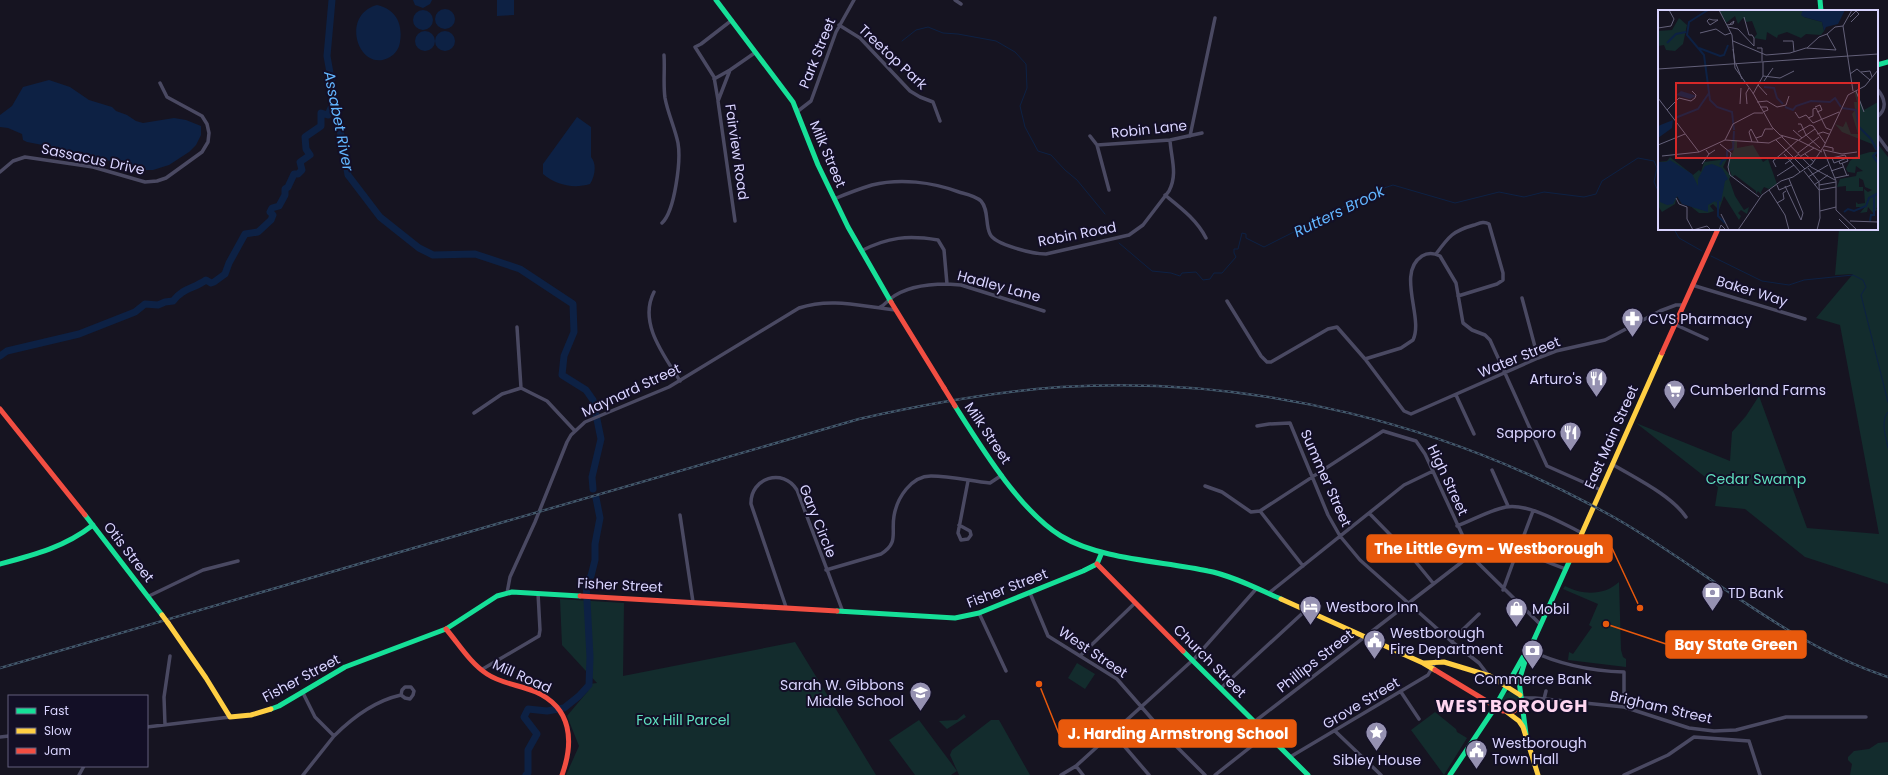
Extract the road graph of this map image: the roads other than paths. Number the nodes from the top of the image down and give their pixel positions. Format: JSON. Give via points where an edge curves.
{"nodes":[{"id":1,"x":716,"y":0,"type":"edge"},
{"id":2,"x":854,"y":0,"type":"edge"},
{"id":3,"x":955,"y":0,"type":"edge"},
{"id":4,"x":1820,"y":0,"type":"edge"},
{"id":5,"x":961,"y":4,"type":"dead end"},
{"id":6,"x":1821,"y":10,"type":"edge"},
{"id":7,"x":1215,"y":18,"type":"dead end"},
{"id":8,"x":732,"y":20,"type":"junction"},
{"id":9,"x":839,"y":25,"type":"junction"},
{"id":10,"x":756,"y":52,"type":"junction"},
{"id":11,"x":664,"y":55,"type":"dead end"},
{"id":12,"x":1888,"y":62,"type":"edge"},
{"id":13,"x":1878,"y":65,"type":"edge"},
{"id":14,"x":730,"y":70,"type":"junction"},
{"id":15,"x":714,"y":79,"type":"junction"},
{"id":16,"x":160,"y":83,"type":"dead end"},
{"id":17,"x":1878,"y":90,"type":"edge"},
{"id":18,"x":718,"y":100,"type":"junction"},
{"id":19,"x":798,"y":112,"type":"junction"},
{"id":20,"x":1878,"y":116,"type":"edge"},
{"id":21,"x":940,"y":121,"type":"dead end"},
{"id":22,"x":1202,"y":133,"type":"dead end"},
{"id":23,"x":1090,"y":136,"type":"dead end"},
{"id":24,"x":1190,"y":136,"type":"junction"},
{"id":25,"x":1878,"y":136,"type":"edge"},
{"id":26,"x":1170,"y":140,"type":"junction"},
{"id":27,"x":1097,"y":145,"type":"junction"},
{"id":28,"x":1888,"y":150,"type":"edge"},
{"id":29,"x":0,"y":172,"type":"edge"},
{"id":30,"x":1109,"y":190,"type":"dead end"},
{"id":31,"x":1165,"y":195,"type":"junction"},
{"id":32,"x":834,"y":199,"type":"junction"},
{"id":33,"x":735,"y":221,"type":"dead end"},
{"id":34,"x":662,"y":223,"type":"dead end"},
{"id":35,"x":1718,"y":230,"type":"edge"},
{"id":36,"x":1206,"y":238,"type":"dead end"},
{"id":37,"x":861,"y":250,"type":"junction"},
{"id":38,"x":1436,"y":254,"type":"junction"},
{"id":39,"x":947,"y":284,"type":"junction"},
{"id":40,"x":1692,"y":285,"type":"junction"},
{"id":41,"x":654,"y":292,"type":"dead end"},
{"id":42,"x":1458,"y":296,"type":"junction"},
{"id":43,"x":1522,"y":298,"type":"dead end"},
{"id":44,"x":890,"y":299,"type":"junction"},
{"id":45,"x":1227,"y":301,"type":"dead end"},
{"id":46,"x":1683,"y":305,"type":"junction"},
{"id":47,"x":879,"y":308,"type":"junction"},
{"id":48,"x":896,"y":310,"type":"junction"},
{"id":49,"x":1044,"y":310,"type":"dead end"},
{"id":50,"x":1805,"y":319,"type":"dead end"},
{"id":51,"x":1674,"y":324,"type":"junction"},
{"id":52,"x":517,"y":327,"type":"dead end"},
{"id":53,"x":1707,"y":339,"type":"dead end"},
{"id":54,"x":1538,"y":358,"type":"junction"},
{"id":55,"x":1365,"y":359,"type":"junction"},
{"id":56,"x":1504,"y":373,"type":"junction"},
{"id":57,"x":680,"y":381,"type":"junction"},
{"id":58,"x":521,"y":388,"type":"junction"},
{"id":59,"x":1456,"y":395,"type":"junction"},
{"id":60,"x":0,"y":409,"type":"edge"},
{"id":61,"x":474,"y":413,"type":"dead end"},
{"id":62,"x":1257,"y":426,"type":"dead end"},
{"id":63,"x":575,"y":431,"type":"junction"},
{"id":64,"x":1474,"y":434,"type":"dead end"},
{"id":65,"x":1612,"y":464,"type":"junction"},
{"id":66,"x":1492,"y":470,"type":"dead end"},
{"id":67,"x":1433,"y":471,"type":"junction"},
{"id":68,"x":1002,"y":475,"type":"junction"},
{"id":69,"x":1311,"y":478,"type":"junction"},
{"id":70,"x":968,"y":481,"type":"junction"},
{"id":71,"x":1205,"y":486,"type":"dead end"},
{"id":72,"x":1601,"y":490,"type":"junction"},
{"id":73,"x":1508,"y":506,"type":"junction"},
{"id":74,"x":1260,"y":511,"type":"junction"},
{"id":75,"x":1533,"y":511,"type":"junction"},
{"id":76,"x":1369,"y":513,"type":"junction"},
{"id":77,"x":680,"y":515,"type":"dead end"},
{"id":78,"x":1686,"y":518,"type":"dead end"},
{"id":79,"x":93,"y":525,"type":"junction"},
{"id":80,"x":959,"y":525,"type":"junction"},
{"id":81,"x":1457,"y":526,"type":"junction"},
{"id":82,"x":1582,"y":533,"type":"junction"},
{"id":83,"x":1340,"y":536,"type":"junction"},
{"id":84,"x":1102,"y":552,"type":"junction"},
{"id":85,"x":1471,"y":554,"type":"junction"},
{"id":86,"x":1515,"y":557,"type":"dead end"},
{"id":87,"x":238,"y":561,"type":"dead end"},
{"id":88,"x":0,"y":564,"type":"edge"},
{"id":89,"x":1097,"y":564,"type":"junction"},
{"id":90,"x":1303,"y":566,"type":"junction"},
{"id":91,"x":826,"y":570,"type":"junction"},
{"id":92,"x":1566,"y":570,"type":"junction"},
{"id":93,"x":1433,"y":583,"type":"junction"},
{"id":94,"x":1257,"y":588,"type":"junction"},
{"id":95,"x":1504,"y":590,"type":"junction"},
{"id":96,"x":1030,"y":592,"type":"junction"},
{"id":97,"x":507,"y":593,"type":"junction"},
{"id":98,"x":538,"y":593,"type":"junction"},
{"id":99,"x":1269,"y":594,"type":"junction"},
{"id":100,"x":149,"y":596,"type":"junction"},
{"id":101,"x":693,"y":602,"type":"junction"},
{"id":102,"x":1408,"y":602,"type":"junction"},
{"id":103,"x":1135,"y":604,"type":"junction"},
{"id":104,"x":786,"y":607,"type":"junction"},
{"id":105,"x":1306,"y":610,"type":"junction"},
{"id":106,"x":843,"y":612,"type":"junction"},
{"id":107,"x":979,"y":613,"type":"junction"},
{"id":108,"x":1479,"y":614,"type":"dead end"},
{"id":109,"x":1541,"y":625,"type":"junction"},
{"id":110,"x":446,"y":629,"type":"junction"},
{"id":111,"x":1364,"y":636,"type":"junction"},
{"id":112,"x":1451,"y":641,"type":"junction"},
{"id":113,"x":1528,"y":652,"type":"junction"},
{"id":114,"x":170,"y":656,"type":"dead end"},
{"id":115,"x":1080,"y":656,"type":"junction"},
{"id":116,"x":1192,"y":660,"type":"junction"},
{"id":117,"x":1436,"y":661,"type":"junction"},
{"id":118,"x":1423,"y":663,"type":"junction"},
{"id":119,"x":1433,"y":669,"type":"junction"},
{"id":120,"x":481,"y":670,"type":"junction"},
{"id":121,"x":1006,"y":671,"type":"dead end"},
{"id":122,"x":1513,"y":674,"type":"junction"},
{"id":123,"x":1490,"y":676,"type":"junction"},
{"id":124,"x":1497,"y":680,"type":"junction"},
{"id":125,"x":1507,"y":685,"type":"junction"},
{"id":126,"x":1221,"y":688,"type":"junction"},
{"id":127,"x":1514,"y":690,"type":"junction"},
{"id":128,"x":1546,"y":690,"type":"dead end"},
{"id":129,"x":1401,"y":692,"type":"junction"},
{"id":130,"x":303,"y":693,"type":"junction"},
{"id":131,"x":1502,"y":694,"type":"junction"},
{"id":132,"x":402,"y":695,"type":"dead end"},
{"id":133,"x":1521,"y":699,"type":"junction"},
{"id":134,"x":1544,"y":699,"type":"junction"},
{"id":135,"x":1142,"y":707,"type":"junction"},
{"id":136,"x":1624,"y":707,"type":"junction"},
{"id":137,"x":1494,"y":708,"type":"junction"},
{"id":138,"x":1506,"y":712,"type":"junction"},
{"id":139,"x":230,"y":717,"type":"junction"},
{"id":140,"x":1866,"y":717,"type":"dead end"},
{"id":141,"x":1419,"y":719,"type":"dead end"},
{"id":142,"x":1254,"y":722,"type":"junction"},
{"id":143,"x":165,"y":725,"type":"junction"},
{"id":144,"x":148,"y":727,"type":"edge"},
{"id":145,"x":1336,"y":731,"type":"junction"},
{"id":146,"x":1113,"y":733,"type":"junction"},
{"id":147,"x":1267,"y":734,"type":"junction"},
{"id":148,"x":1526,"y":734,"type":"junction"},
{"id":149,"x":334,"y":736,"type":"junction"},
{"id":150,"x":1290,"y":757,"type":"junction"},
{"id":151,"x":1076,"y":766,"type":"junction"},
{"id":152,"x":303,"y":775,"type":"edge"},
{"id":153,"x":562,"y":775,"type":"edge"},
{"id":154,"x":1061,"y":775,"type":"edge"},
{"id":155,"x":1083,"y":775,"type":"edge"},
{"id":156,"x":1149,"y":775,"type":"edge"},
{"id":157,"x":1205,"y":775,"type":"edge"},
{"id":158,"x":1214,"y":775,"type":"edge"},
{"id":159,"x":1308,"y":775,"type":"edge"},
{"id":160,"x":1381,"y":775,"type":"edge"},
{"id":161,"x":1450,"y":775,"type":"edge"},
{"id":162,"x":1538,"y":775,"type":"edge"},
{"id":163,"x":1624,"y":775,"type":"edge"},
{"id":164,"x":1760,"y":775,"type":"edge"}],
"edges":[{"from":1,"to":8,"type":"main road","name":"Milk Street"},
{"from":2,"to":9,"type":"street","name":"Park Street"},
{"from":3,"to":5,"type":"street"},
{"from":4,"to":6,"type":"main road"},
{"from":7,"to":24,"type":"street"},
{"from":8,"to":10,"type":"main road","name":"Milk Street"},
{"from":8,"to":15,"type":"street","via":[[695,48]]},
{"from":9,"to":19,"type":"street","name":"Park Street","via":[[811,101]]},
{"from":9,"to":21,"type":"street","name":"Treetop Park","via":[[860,38],[910,91],[933,102]]},
{"from":10,"to":14,"type":"street"},
{"from":10,"to":19,"type":"main road","name":"Milk Street","via":[[784,88]]},
{"from":11,"to":34,"type":"street","via":[[665,98],[678,144],[679,157],[669,215]]},
{"from":12,"to":13,"type":"main road"},
{"from":14,"to":15,"type":"street"},
{"from":14,"to":18,"type":"street","name":"Fairview Road"},
{"from":15,"to":18,"type":"street"},
{"from":16,"to":29,"type":"street","name":"Sassacus Drive","via":[[167,97],[202,116],[209,133],[207,145],[202,152],[166,178],[157,182],[145,182],[76,164],[25,157],[13,161]]},
{"from":17,"to":20,"type":"street","via":[[1885,103],[1882,113]]},
{"from":18,"to":33,"type":"street","name":"Fairview Road"},
{"from":19,"to":32,"type":"main road","name":"Milk Street"},
{"from":22,"to":24,"type":"street","name":"Robin Lane"},
{"from":23,"to":27,"type":"street"},
{"from":24,"to":26,"type":"street","name":"Robin Lane"},
{"from":25,"to":28,"type":"street"},
{"from":26,"to":27,"type":"street","name":"Robin Lane"},
{"from":26,"to":31,"type":"street","name":"Robin Road","via":[[1174,175],[1173,184]]},
{"from":27,"to":30,"type":"street"},
{"from":31,"to":32,"type":"street","name":"Robin Road","via":[[1142,225],[1129,235],[1046,254],[1037,254],[996,240],[989,232],[985,208],[981,201],[940,186],[924,183],[881,184]]},
{"from":31,"to":36,"type":"street","via":[[1192,218]]},
{"from":32,"to":37,"type":"main road","name":"Milk Street"},
{"from":35,"to":40,"type":"main road","name":"East Main Street"},
{"from":37,"to":39,"type":"street","via":[[891,238],[938,240],[944,250]]},
{"from":37,"to":44,"type":"main road","name":"Milk Street"},
{"from":38,"to":42,"type":"street","via":[[1445,262],[1456,283]]},
{"from":38,"to":42,"type":"street","via":[[1458,230],[1483,223],[1489,224],[1503,271],[1503,280]]},
{"from":38,"to":55,"type":"street","via":[[1420,257],[1412,270],[1415,326],[1413,340],[1406,346]]},
{"from":39,"to":44,"type":"street","name":"Hadley Lane","via":[[922,285]]},
{"from":39,"to":49,"type":"street","name":"Hadley Lane","via":[[961,285]]},
{"from":40,"to":46,"type":"main road","name":"East Main Street"},
{"from":40,"to":50,"type":"street","name":"Baker Way"},
{"from":41,"to":57,"type":"street","via":[[648,305],[650,323],[659,346]]},
{"from":42,"to":56,"type":"street","via":[[1463,323],[1468,328],[1488,336]]},
{"from":43,"to":54,"type":"street"},
{"from":44,"to":47,"type":"street"},
{"from":44,"to":48,"type":"main road","name":"Milk Street"},
{"from":45,"to":55,"type":"street","via":[[1261,356],[1268,362],[1335,327],[1341,330]]},
{"from":46,"to":51,"type":"main road","name":"East Main Street"},
{"from":46,"to":54,"type":"street","name":"Water Street","via":[[1660,311],[1605,340],[1556,351]]},
{"from":47,"to":48,"type":"street","name":"Maynard Street"},
{"from":47,"to":57,"type":"street","name":"Maynard Street","via":[[833,302],[799,308]]},
{"from":48,"to":68,"type":"main road","name":"Milk Street","bridge":true,"via":[[955,406]]},
{"from":51,"to":53,"type":"street"},
{"from":51,"to":65,"type":"main road","name":"East Main Street"},
{"from":52,"to":58,"type":"street"},
{"from":54,"to":56,"type":"street","name":"Water Street"},
{"from":55,"to":59,"type":"street","name":"Water Street","via":[[1407,414],[1414,414]]},
{"from":56,"to":59,"type":"street","name":"Water Street"},
{"from":56,"to":72,"type":"street","via":[[1547,466]]},
{"from":57,"to":63,"type":"street","name":"Maynard Street","via":[[585,422]]},
{"from":58,"to":61,"type":"street","via":[[502,394]]},
{"from":58,"to":63,"type":"street","via":[[547,401]]},
{"from":59,"to":64,"type":"street"},
{"from":60,"to":79,"type":"main road","name":"Otis Street"},
{"from":62,"to":69,"type":"street","name":"Summer Street","via":[[1290,423]]},
{"from":63,"to":97,"type":"street","name":"Maynard Street","via":[[567,442],[510,576]]},
{"from":65,"to":72,"type":"main road","name":"East Main Street"},
{"from":65,"to":78,"type":"street","via":[[1659,493]]},
{"from":66,"to":73,"type":"street"},
{"from":67,"to":69,"type":"street","name":"High Street","via":[[1416,441],[1383,431]]},
{"from":67,"to":76,"type":"street","via":[[1404,485]]},
{"from":67,"to":81,"type":"street","name":"High Street"},
{"from":68,"to":70,"type":"street","via":[[990,483]]},
{"from":68,"to":84,"type":"main road","name":"Milk Street","via":[[1047,527],[1077,544]]},
{"from":69,"to":74,"type":"street"},
{"from":69,"to":83,"type":"street","name":"Summer Street"},
{"from":70,"to":80,"type":"street"},
{"from":70,"to":91,"type":"street","via":[[931,476],[914,481],[903,494],[896,509],[892,542],[888,550]]},
{"from":71,"to":74,"type":"street","via":[[1222,492],[1251,512]]},
{"from":72,"to":82,"type":"main road","name":"East Main Street"},
{"from":73,"to":75,"type":"street"},
{"from":73,"to":81,"type":"street"},
{"from":74,"to":90,"type":"street"},
{"from":75,"to":82,"type":"street"},
{"from":75,"to":92,"type":"street","via":[[1521,544],[1522,548]]},
{"from":76,"to":83,"type":"street"},
{"from":76,"to":93,"type":"street"},
{"from":77,"to":101,"type":"street"},
{"from":79,"to":88,"type":"main road","via":[[62,547]]},
{"from":79,"to":100,"type":"main road","name":"Otis Street"},
{"from":80,"to":80,"type":"street","via":[[959,537],[968,540],[971,536],[970,531]]},
{"from":81,"to":85,"type":"street","name":"High Street"},
{"from":82,"to":92,"type":"main road","name":"East Main Street"},
{"from":83,"to":90,"type":"street"},
{"from":83,"to":102,"type":"street","name":"Summer Street","via":[[1360,560]]},
{"from":84,"to":89,"type":"main road"},
{"from":84,"to":94,"type":"main road","name":"Milk Street","via":[[1202,569]]},
{"from":85,"to":93,"type":"street","name":"Phillips Street"},
{"from":85,"to":95,"type":"street","name":"High Street"},
{"from":86,"to":95,"type":"street"},
{"from":87,"to":100,"type":"street","via":[[203,570]]},
{"from":89,"to":96,"type":"main road","name":"Fisher Street"},
{"from":89,"to":103,"type":"main road","name":"Church Street"},
{"from":90,"to":99,"type":"street"},
{"from":91,"to":104,"type":"street","name":"Gary Circle","via":[[795,487],[789,481],[780,478],[772,477],[762,481],[753,492],[752,506]]},
{"from":91,"to":106,"type":"street","name":"Gary Circle"},
{"from":92,"to":109,"type":"main road","name":"East Main Street"},
{"from":93,"to":102,"type":"street","name":"Phillips Street"},
{"from":94,"to":99,"type":"main road","name":"Milk Street"},
{"from":94,"to":116,"type":"street"},
{"from":95,"to":109,"type":"street","name":"High Street"},
{"from":96,"to":107,"type":"main road","name":"Fisher Street"},
{"from":96,"to":115,"type":"street","name":"West Street","via":[[1046,633]]},
{"from":97,"to":98,"type":"main road","name":"Fisher Street"},
{"from":97,"to":110,"type":"main road","name":"Fisher Street","via":[[492,598]]},
{"from":98,"to":101,"type":"main road","name":"Fisher Street"},
{"from":98,"to":120,"type":"street","via":[[539,636]]},
{"from":99,"to":105,"type":"main road","name":"Milk Street"},
{"from":100,"to":139,"type":"main road","name":"Otis Street","bridge":true,"via":[[203,673]]},
{"from":101,"to":104,"type":"main road","name":"Fisher Street"},
{"from":102,"to":111,"type":"street","name":"Phillips Street"},
{"from":102,"to":112,"type":"street","name":"Summer Street"},
{"from":103,"to":115,"type":"street"},
{"from":103,"to":116,"type":"main road","name":"Church Street"},
{"from":104,"to":106,"type":"main road","name":"Fisher Street"},
{"from":105,"to":111,"type":"main road","name":"Milk Street"},
{"from":105,"to":126,"type":"street"},
{"from":106,"to":107,"type":"main road","name":"Fisher Street","via":[[946,618]]},
{"from":107,"to":121,"type":"street"},
{"from":108,"to":112,"type":"street"},
{"from":109,"to":113,"type":"main road","name":"East Main Street"},
{"from":110,"to":120,"type":"main road","name":"Mill Road"},
{"from":110,"to":130,"type":"main road","name":"Fisher Street","via":[[345,668]]},
{"from":111,"to":118,"type":"main road","name":"Milk Street"},
{"from":111,"to":142,"type":"street","name":"Phillips Street"},
{"from":112,"to":123,"type":"street","name":"Summer Street","via":[[1483,667]]},
{"from":113,"to":122,"type":"main road","name":"East Main Street"},
{"from":113,"to":133,"type":"main road","name":"East Main Street","via":[[1519,681]]},
{"from":113,"to":136,"type":"street","via":[[1593,669],[1624,672]]},
{"from":114,"to":143,"type":"street","via":[[164,697]]},
{"from":115,"to":135,"type":"street","name":"West Street","via":[[1117,679]]},
{"from":116,"to":126,"type":"main road","name":"Church Street"},
{"from":116,"to":135,"type":"street"},
{"from":117,"to":118,"type":"main road"},
{"from":117,"to":119,"type":"street"},
{"from":117,"to":123,"type":"main road"},
{"from":118,"to":119,"type":"main road","name":"Milk Street"},
{"from":119,"to":129,"type":"street","name":"Grove Street"},
{"from":119,"to":137,"type":"main road","name":"Milk Street"},
{"from":120,"to":153,"type":"main road","name":"Mill Road","via":[[494,678],[547,698],[563,716],[571,744],[570,756]]},
{"from":122,"to":124,"type":"main road","via":[[1506,679]]},
{"from":122,"to":125,"type":"main road","name":"East Main Street"},
{"from":123,"to":124,"type":"main road"},
{"from":124,"to":125,"type":"main road"},
{"from":125,"to":127,"type":"main road"},
{"from":125,"to":131,"type":"main road","name":"East Main Street"},
{"from":126,"to":142,"type":"main road","name":"Church Street"},
{"from":127,"to":131,"type":"main road"},
{"from":127,"to":133,"type":"main road"},
{"from":128,"to":134,"type":"street"},
{"from":129,"to":141,"type":"street"},
{"from":129,"to":145,"type":"street","name":"Grove Street"},
{"from":130,"to":139,"type":"main road","name":"Fisher Street","via":[[270,710]]},
{"from":130,"to":149,"type":"street","via":[[315,717]]},
{"from":131,"to":137,"type":"main road","name":"East Main Street"},
{"from":131,"to":138,"type":"main road","via":[[1500,703]]},
{"from":132,"to":149,"type":"street","via":[[366,709]]},
{"from":133,"to":134,"type":"street","name":"Brigham Street"},
{"from":133,"to":138,"type":"main road","via":[[1518,710]]},
{"from":133,"to":148,"type":"main road"},
{"from":134,"to":136,"type":"street","name":"Brigham Street"},
{"from":135,"to":146,"type":"street"},
{"from":135,"to":157,"type":"street","name":"West Street"},
{"from":136,"to":140,"type":"street","name":"Brigham Street","via":[[1689,728],[1714,731],[1736,730],[1786,717]]},
{"from":137,"to":138,"type":"main road","name":"Milk Street"},
{"from":137,"to":161,"type":"main road","name":"East Main Street"},
{"from":138,"to":148,"type":"main road","via":[[1520,722]]},
{"from":139,"to":143,"type":"street","name":"Fisher Street"},
{"from":142,"to":147,"type":"main road","name":"Church Street"},
{"from":143,"to":144,"type":"street","name":"Fisher Street"},
{"from":145,"to":150,"type":"street","name":"Grove Street"},
{"from":145,"to":160,"type":"street"},
{"from":146,"to":151,"type":"street"},
{"from":146,"to":156,"type":"street"},
{"from":147,"to":150,"type":"main road","name":"Church Street"},
{"from":147,"to":158,"type":"street"},
{"from":148,"to":162,"type":"main road"},
{"from":149,"to":152,"type":"street"},
{"from":150,"to":159,"type":"main road","name":"Church Street"},
{"from":151,"to":154,"type":"street"},
{"from":151,"to":155,"type":"street"},
{"from":163,"to":164,"type":"street","via":[[1668,755],[1694,737],[1749,741]]}]}
